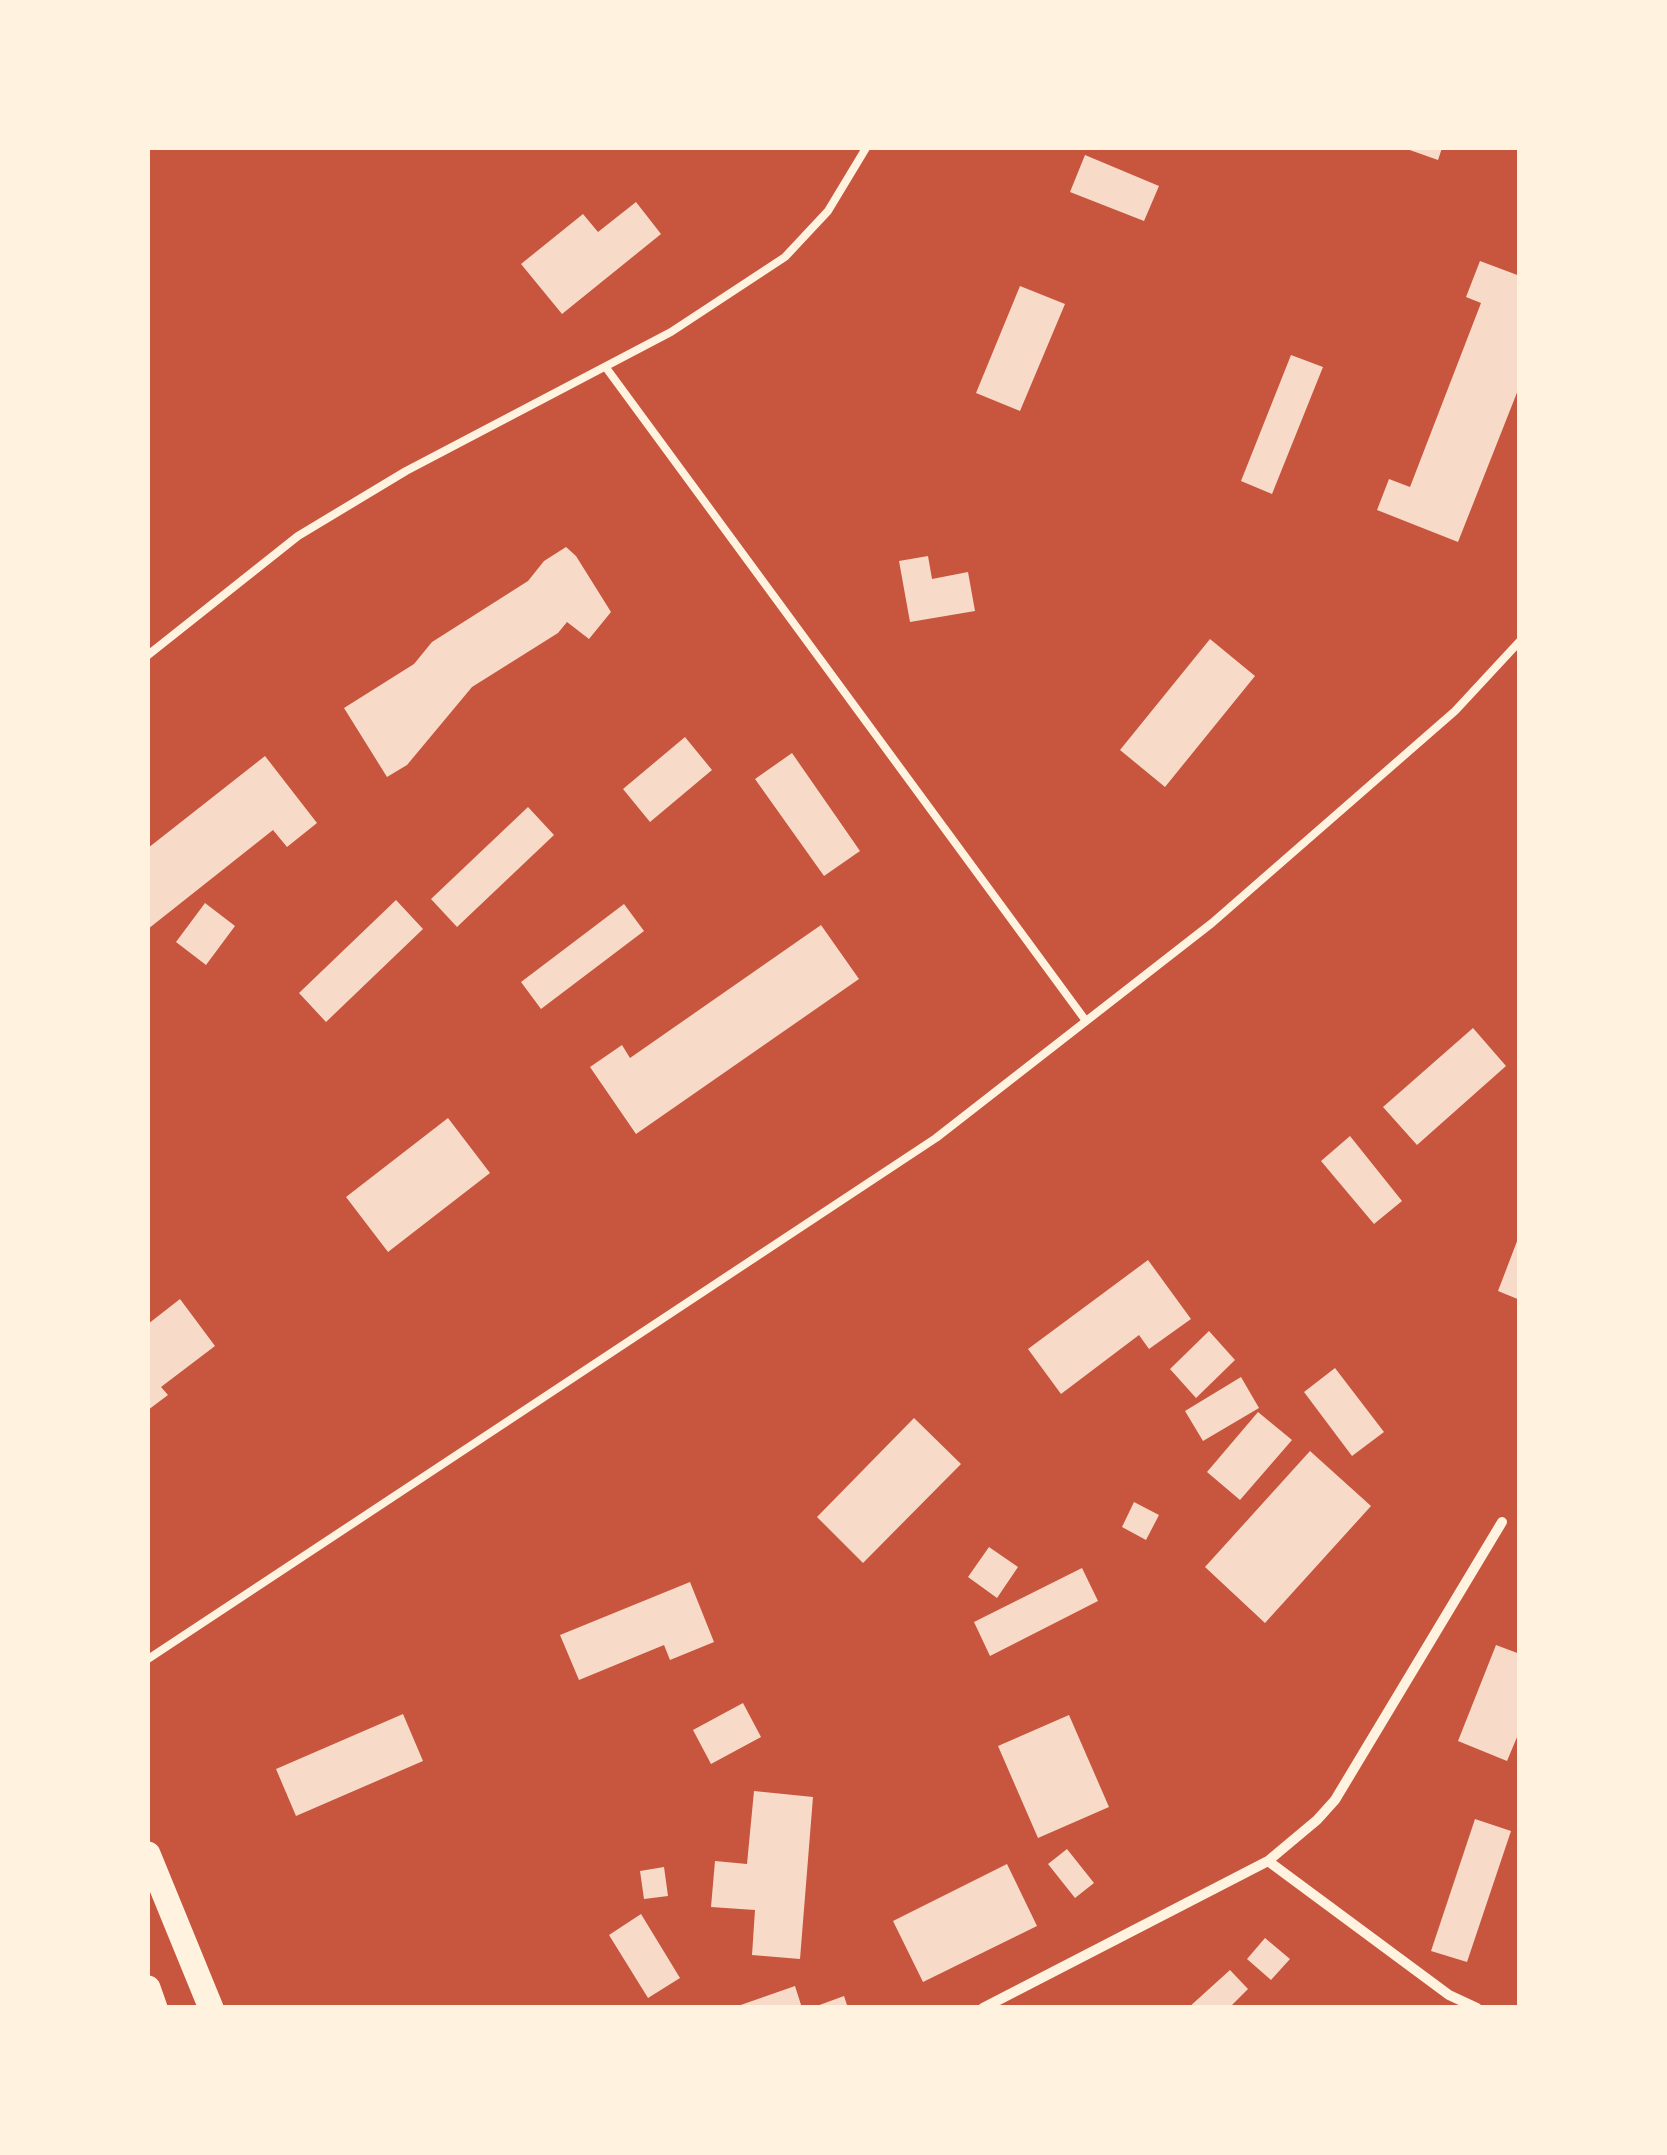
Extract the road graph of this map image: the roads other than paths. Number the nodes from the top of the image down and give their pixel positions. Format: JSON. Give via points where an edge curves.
{"nodes":[{"id":1,"x":866,"y":148,"type":"edge"},
{"id":2,"x":607,"y":369,"type":"junction"},
{"id":3,"x":1520,"y":642,"type":"edge"},
{"id":4,"x":148,"y":655,"type":"edge"},
{"id":5,"x":1086,"y":1021,"type":"junction"},
{"id":6,"x":1502,"y":1522,"type":"dead end"},
{"id":7,"x":148,"y":1659,"type":"edge"},
{"id":8,"x":148,"y":1854,"type":"edge"},
{"id":9,"x":1268,"y":1861,"type":"junction"},
{"id":10,"x":148,"y":1988,"type":"edge"},
{"id":11,"x":156,"y":2008,"type":"edge"},
{"id":12,"x":211,"y":2008,"type":"edge"},
{"id":13,"x":984,"y":2008,"type":"edge"},
{"id":14,"x":1477,"y":2008,"type":"edge"}],
"edges":[{"from":1,"to":2,"type":"lane","via":[[828,211],[785,257]]},
{"from":2,"to":4,"type":"lane","via":[[406,471],[298,536]]},
{"from":2,"to":5,"type":"lane"},
{"from":3,"to":5,"type":"lane","via":[[1454,712],[1212,923]]},
{"from":5,"to":7,"type":"lane","via":[[936,1138]]},
{"from":6,"to":9,"type":"street","via":[[1335,1800]]},
{"from":8,"to":12,"type":"main road"},
{"from":9,"to":13,"type":"street"},
{"from":9,"to":14,"type":"street","via":[[1449,1995]]},
{"from":10,"to":11,"type":"main road"}]}
